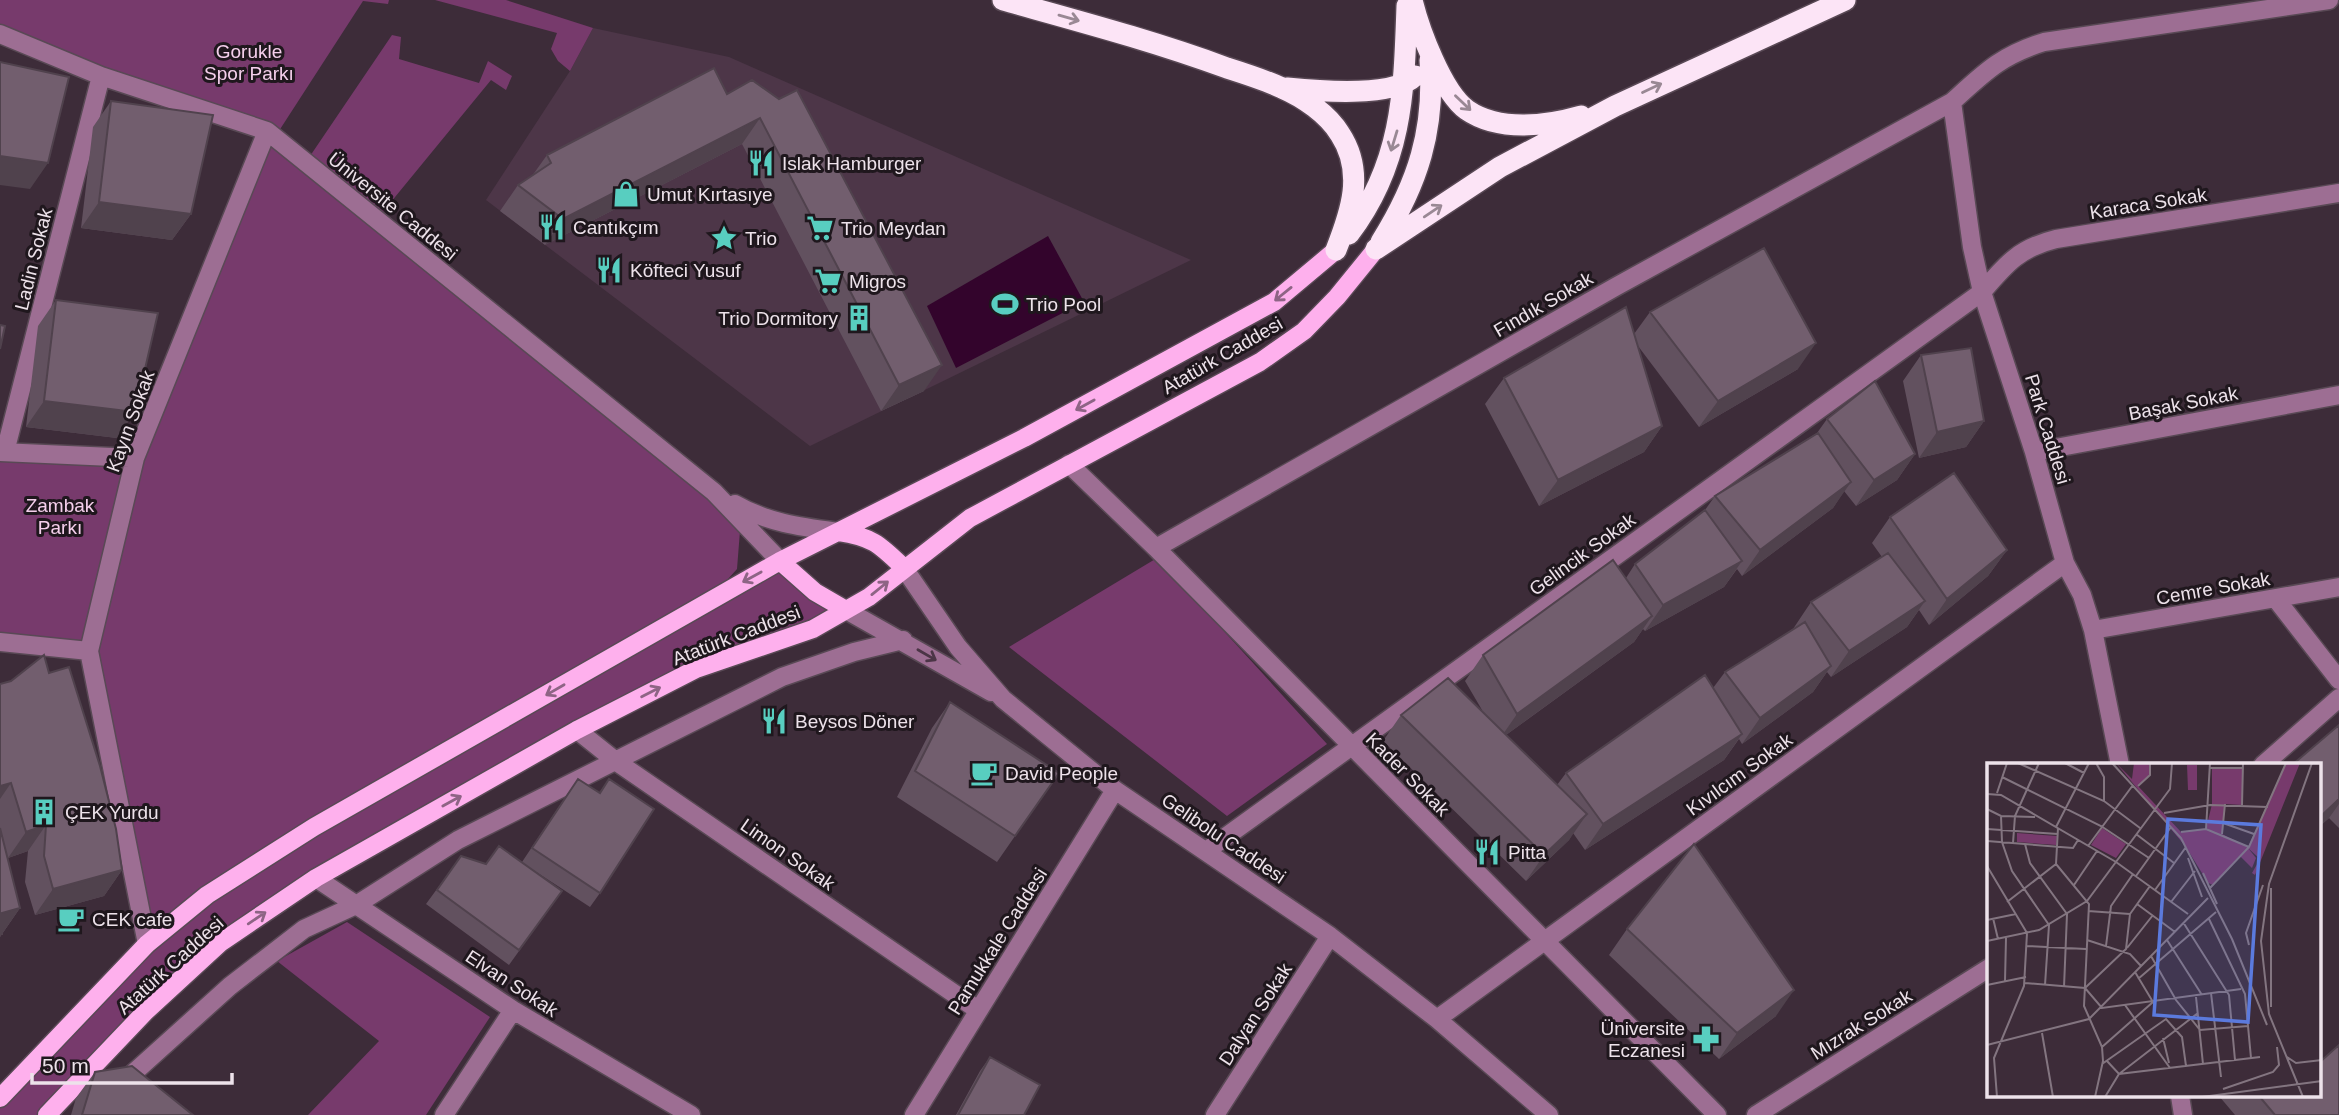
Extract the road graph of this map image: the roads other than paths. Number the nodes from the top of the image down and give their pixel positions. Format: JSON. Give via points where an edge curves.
{"nodes":[{"id":1,"x":1003,"y":0,"type":"edge"},
{"id":2,"x":1409,"y":0,"type":"edge"},
{"id":3,"x":1424,"y":0,"type":"edge"},
{"id":4,"x":1845,"y":0,"type":"edge"},
{"id":5,"x":2329,"y":0,"type":"edge"},
{"id":6,"x":0,"y":34,"type":"edge"},
{"id":7,"x":1429,"y":50,"type":"junction"},
{"id":8,"x":101,"y":76,"type":"junction"},
{"id":9,"x":1404,"y":84,"type":"junction"},
{"id":10,"x":1284,"y":88,"type":"junction"},
{"id":11,"x":1952,"y":102,"type":"junction"},
{"id":12,"x":1615,"y":106,"type":"junction"},
{"id":13,"x":267,"y":131,"type":"junction"},
{"id":14,"x":2339,"y":193,"type":"edge"},
{"id":15,"x":1376,"y":249,"type":"junction"},
{"id":16,"x":1336,"y":250,"type":"junction"},
{"id":17,"x":1982,"y":292,"type":"junction"},
{"id":18,"x":2339,"y":395,"type":"edge"},
{"id":19,"x":2,"y":452,"type":"edge"},
{"id":20,"x":2034,"y":452,"type":"junction"},
{"id":21,"x":135,"y":458,"type":"junction"},
{"id":22,"x":1069,"y":464,"type":"junction"},
{"id":23,"x":714,"y":492,"type":"junction"},
{"id":24,"x":839,"y":532,"type":"junction"},
{"id":25,"x":1156,"y":548,"type":"junction"},
{"id":26,"x":780,"y":561,"type":"junction"},
{"id":27,"x":2065,"y":564,"type":"junction"},
{"id":28,"x":905,"y":568,"type":"junction"},
{"id":29,"x":2339,"y":587,"type":"edge"},
{"id":30,"x":2276,"y":599,"type":"junction"},
{"id":31,"x":846,"y":610,"type":"junction"},
{"id":32,"x":2093,"y":631,"type":"junction"},
{"id":33,"x":903,"y":640,"type":"junction"},
{"id":34,"x":0,"y":642,"type":"edge"},
{"id":35,"x":89,"y":651,"type":"junction"},
{"id":36,"x":2339,"y":680,"type":"edge"},
{"id":37,"x":2339,"y":698,"type":"edge"},
{"id":38,"x":1003,"y":699,"type":"junction"},
{"id":39,"x":577,"y":730,"type":"junction"},
{"id":40,"x":1351,"y":747,"type":"junction"},
{"id":41,"x":617,"y":762,"type":"junction"},
{"id":42,"x":2120,"y":763,"type":"edge"},
{"id":43,"x":2265,"y":763,"type":"edge"},
{"id":44,"x":1115,"y":790,"type":"junction"},
{"id":45,"x":1206,"y":851,"type":"junction"},
{"id":46,"x":316,"y":878,"type":"junction"},
{"id":47,"x":356,"y":905,"type":"junction"},
{"id":48,"x":1331,"y":936,"type":"junction"},
{"id":49,"x":1544,"y":942,"type":"junction"},
{"id":50,"x":147,"y":944,"type":"junction"},
{"id":51,"x":1987,"y":969,"type":"edge"},
{"id":52,"x":513,"y":1010,"type":"junction"},
{"id":53,"x":978,"y":1010,"type":"junction"},
{"id":54,"x":1437,"y":1019,"type":"junction"},
{"id":55,"x":92,"y":1069,"type":"junction"},
{"id":56,"x":0,"y":1098,"type":"edge"},
{"id":57,"x":47,"y":1115,"type":"edge"},
{"id":58,"x":444,"y":1115,"type":"edge"},
{"id":59,"x":691,"y":1115,"type":"edge"},
{"id":60,"x":914,"y":1115,"type":"edge"},
{"id":61,"x":1215,"y":1115,"type":"edge"},
{"id":62,"x":1549,"y":1115,"type":"edge"},
{"id":63,"x":1717,"y":1115,"type":"edge"},
{"id":64,"x":1756,"y":1115,"type":"edge"}],
"edges":[{"from":1,"to":10,"type":"highway","one_way":true,"via":[[1156,43]]},
{"from":2,"to":7,"type":"highway"},
{"from":2,"to":9,"type":"highway"},
{"from":3,"to":7,"type":"highway"},
{"from":12,"to":4,"type":"highway","one_way":true},
{"from":5,"to":11,"type":"street","name":"Fındık Sokak","via":[[2044,42],[1993,64]]},
{"from":6,"to":8,"type":"street","name":"Üniversite Caddesi"},
{"from":7,"to":9,"type":"highway","via":[[1420,70]]},
{"from":7,"to":12,"type":"highway","one_way":true,"via":[[1447,86],[1466,109],[1491,120],[1520,126],[1566,120]]},
{"from":7,"to":15,"type":"highway","via":[[1431,100],[1423,154],[1399,214]]},
{"from":8,"to":13,"type":"street","name":"Üniversite Caddesi"},
{"from":8,"to":19,"type":"street","name":"Ladin Sokak"},
{"from":9,"to":10,"type":"highway","via":[[1343,91]]},
{"from":9,"to":16,"type":"highway","one_way":true,"via":[[1384,174],[1364,215]]},
{"from":10,"to":16,"type":"highway","via":[[1323,114],[1351,156],[1356,186]]},
{"from":11,"to":17,"type":"street","name":"Park Caddesi"},
{"from":11,"to":25,"type":"street","name":"Fındık Sokak"},
{"from":15,"to":12,"type":"highway","one_way":true,"via":[[1500,167]]},
{"from":13,"to":21,"type":"street","name":"Kayın Sokak"},
{"from":13,"to":23,"type":"street","name":"Üniversite Caddesi"},
{"from":14,"to":17,"type":"street","name":"Karaca Sokak","via":[[2036,244],[2007,262]]},
{"from":15,"to":22,"type":"main road","name":"Atatürk Caddesi","via":[[1304,331],[1260,362]]},
{"from":16,"to":24,"type":"main road","name":"Atatürk Caddesi","one_way":true,"via":[[1274,302]]},
{"from":17,"to":20,"type":"street","name":"Park Caddesi"},
{"from":17,"to":40,"type":"street","name":"Gelincik Sokak"},
{"from":18,"to":20,"type":"street","name":"Başak Sokak"},
{"from":19,"to":21,"type":"street"},
{"from":20,"to":27,"type":"street","name":"Park Caddesi"},
{"from":21,"to":35,"type":"street","name":"Kayın Sokak"},
{"from":22,"to":25,"type":"street","name":"Kader Sokak"},
{"from":22,"to":28,"type":"main road","name":"Atatürk Caddesi","via":[[970,518]]},
{"from":23,"to":24,"type":"street","via":[[762,518]]},
{"from":23,"to":26,"type":"street"},
{"from":24,"to":26,"type":"main road","name":"Atatürk Caddesi"},
{"from":24,"to":28,"type":"main road","via":[[862,536]]},
{"from":25,"to":40,"type":"street","name":"Kader Sokak"},
{"from":26,"to":31,"type":"main road","via":[[815,592]]},
{"from":26,"to":50,"type":"main road","name":"Atatürk Caddesi","one_way":true,"via":[[314,827],[208,895]]},
{"from":27,"to":32,"type":"street","name":"Park Caddesi","via":[[2082,595]]},
{"from":27,"to":49,"type":"street","name":"Kıvılcım Sokak"},
{"from":31,"to":28,"type":"main road","name":"Atatürk Caddesi","one_way":true},
{"from":28,"to":38,"type":"street","name":"Gelibolu Caddesi","via":[[958,647]]},
{"from":29,"to":30,"type":"street","name":"Cemre Sokak"},
{"from":30,"to":32,"type":"street","name":"Cemre Sokak"},
{"from":30,"to":36,"type":"street"},
{"from":31,"to":33,"type":"street"},
{"from":39,"to":31,"type":"main road","name":"Atatürk Caddesi","one_way":true,"via":[[695,669],[813,629]]},
{"from":32,"to":42,"type":"street","name":"Park Caddesi"},
{"from":33,"to":38,"type":"street","one_way":true},
{"from":33,"to":41,"type":"street","via":[[782,677]]},
{"from":34,"to":35,"type":"street"},
{"from":35,"to":50,"type":"street","name":"Kayın Sokak"},
{"from":37,"to":43,"type":"street"},
{"from":38,"to":44,"type":"street","name":"Gelibolu Caddesi"},
{"from":39,"to":41,"type":"street","name":"Limon Sokak"},
{"from":46,"to":39,"type":"main road","name":"Atatürk Caddesi","one_way":true},
{"from":40,"to":45,"type":"street","name":"Gelincik Sokak"},
{"from":40,"to":49,"type":"street","name":"Kader Sokak"},
{"from":41,"to":47,"type":"street","via":[[458,841]]},
{"from":41,"to":53,"type":"street","name":"Limon Sokak"},
{"from":44,"to":45,"type":"street","name":"Gelibolu Caddesi"},
{"from":44,"to":53,"type":"street","name":"Pamukkale Caddesi"},
{"from":45,"to":48,"type":"street","name":"Gelibolu Caddesi"},
{"from":46,"to":47,"type":"street","name":"Elvan Sokak"},
{"from":55,"to":46,"type":"main road","name":"Atatürk Caddesi","one_way":true,"via":[[220,943]]},
{"from":47,"to":52,"type":"street","name":"Elvan Sokak"},
{"from":47,"to":55,"type":"street","via":[[304,929],[230,986],[124,1089]]},
{"from":48,"to":54,"type":"street","name":"Gelibolu Caddesi"},
{"from":48,"to":61,"type":"street","name":"Dalyan Sokak"},
{"from":49,"to":54,"type":"street","name":"Kıvılcım Sokak"},
{"from":49,"to":63,"type":"street","name":"Kader Sokak"},
{"from":50,"to":56,"type":"main road","name":"Atatürk Caddesi"},
{"from":51,"to":64,"type":"street","name":"Mızrak Sokak"},
{"from":52,"to":58,"type":"street"},
{"from":52,"to":59,"type":"street","name":"Elvan Sokak"},
{"from":53,"to":60,"type":"street","name":"Pamukkale Caddesi"},
{"from":54,"to":62,"type":"street","name":"Gelibolu Caddesi"},
{"from":55,"to":57,"type":"main road","name":"Atatürk Caddesi"}]}
